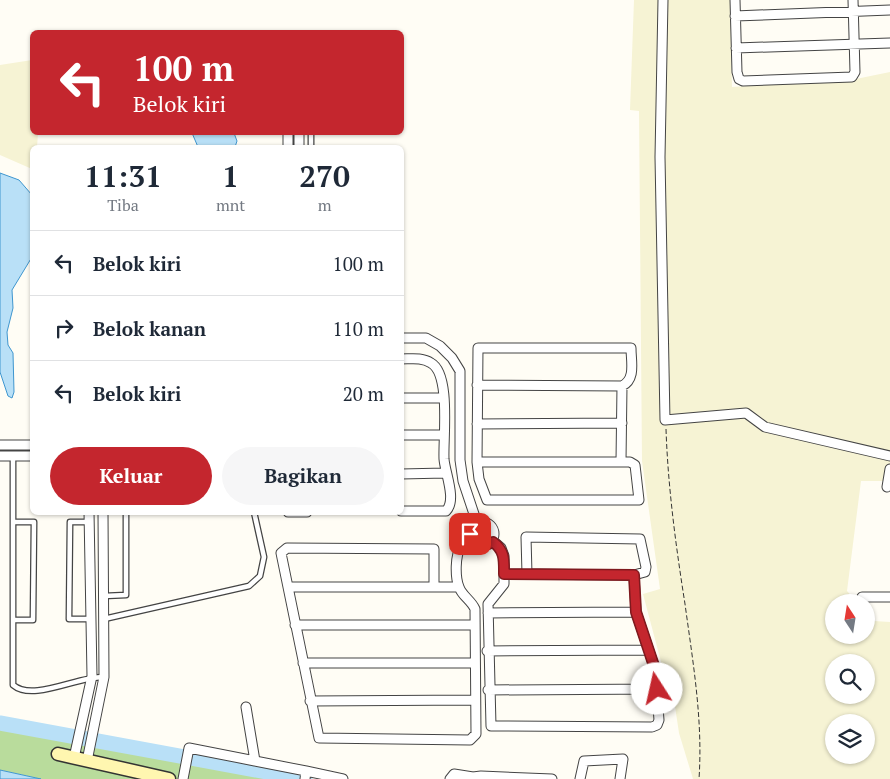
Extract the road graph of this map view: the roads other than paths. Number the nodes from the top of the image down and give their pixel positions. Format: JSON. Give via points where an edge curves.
{"nodes":[{"id":1,"x":663,"y":0,"type":"edge"},
{"id":2,"x":735,"y":0,"type":"edge"},
{"id":3,"x":853,"y":0,"type":"edge"},
{"id":4,"x":890,"y":10,"type":"edge"},
{"id":5,"x":854,"y":12,"type":"junction"},
{"id":6,"x":735,"y":16,"type":"junction"},
{"id":7,"x":890,"y":43,"type":"edge"},
{"id":8,"x":854,"y":44,"type":"junction"},
{"id":9,"x":736,"y":48,"type":"junction"},
{"id":10,"x":404,"y":338,"type":"edge"},
{"id":11,"x":404,"y":359,"type":"edge"},
{"id":12,"x":477,"y":385,"type":"junction"},
{"id":13,"x":622,"y":386,"type":"junction"},
{"id":14,"x":404,"y":398,"type":"edge"},
{"id":15,"x":444,"y":398,"type":"junction"},
{"id":16,"x":444,"y":415,"type":"junction"},
{"id":17,"x":460,"y":415,"type":"junction"},
{"id":18,"x":622,"y":423,"type":"junction"},
{"id":19,"x":477,"y":424,"type":"junction"},
{"id":20,"x":443,"y":434,"type":"junction"},
{"id":21,"x":404,"y":435,"type":"edge"},
{"id":22,"x":460,"y":443,"type":"junction"},
{"id":23,"x":477,"y":443,"type":"junction"},
{"id":24,"x":0,"y":445,"type":"edge"},
{"id":25,"x":30,"y":445,"type":"edge"},
{"id":26,"x":0,"y":456,"type":"edge"},
{"id":27,"x":13,"y":456,"type":"junction"},
{"id":28,"x":30,"y":456,"type":"edge"},
{"id":29,"x":890,"y":456,"type":"edge"},
{"id":30,"x":621,"y":461,"type":"junction"},
{"id":31,"x":477,"y":462,"type":"junction"},
{"id":32,"x":890,"y":469,"type":"edge"},
{"id":33,"x":445,"y":473,"type":"junction"},
{"id":34,"x":404,"y":474,"type":"edge"},
{"id":35,"x":887,"y":488,"type":"dead end"},
{"id":36,"x":404,"y":511,"type":"edge"},
{"id":37,"x":90,"y":515,"type":"edge"},
{"id":38,"x":103,"y":515,"type":"edge"},
{"id":39,"x":126,"y":515,"type":"edge"},
{"id":40,"x":255,"y":515,"type":"edge"},
{"id":41,"x":13,"y":522,"type":"junction"},
{"id":42,"x":90,"y":522,"type":"junction"},
{"id":43,"x":476,"y":523,"type":"junction"},
{"id":44,"x":471,"y":540,"type":"junction"},
{"id":45,"x":493,"y":542,"type":"junction"},
{"id":46,"x":504,"y":574,"type":"junction"},
{"id":47,"x":527,"y":574,"type":"junction"},
{"id":48,"x":634,"y":575,"type":"junction"},
{"id":49,"x":288,"y":587,"type":"junction"},
{"id":50,"x":434,"y":587,"type":"junction"},
{"id":51,"x":459,"y":587,"type":"junction"},
{"id":52,"x":104,"y":596,"type":"junction"},
{"id":53,"x":875,"y":597,"type":"edge"},
{"id":54,"x":890,"y":597,"type":"edge"},
{"id":55,"x":636,"y":612,"type":"junction"},
{"id":56,"x":488,"y":613,"type":"junction"},
{"id":57,"x":91,"y":619,"type":"junction"},
{"id":58,"x":104,"y":619,"type":"junction"},
{"id":59,"x":13,"y":620,"type":"junction"},
{"id":60,"x":475,"y":625,"type":"junction"},
{"id":61,"x":296,"y":626,"type":"junction"},
{"id":62,"x":648,"y":650,"type":"junction"},
{"id":63,"x":488,"y":651,"type":"junction"},
{"id":64,"x":303,"y":663,"type":"junction"},
{"id":65,"x":475,"y":663,"type":"junction"},
{"id":66,"x":92,"y":676,"type":"junction"},
{"id":67,"x":104,"y":677,"type":"junction"},
{"id":68,"x":657,"y":689,"type":"junction"},
{"id":69,"x":488,"y":690,"type":"junction"},
{"id":70,"x":475,"y":700,"type":"junction"},
{"id":71,"x":310,"y":701,"type":"junction"},
{"id":72,"x":246,"y":707,"type":"dead end"},
{"id":73,"x":58,"y":754,"type":"dead end"},
{"id":74,"x":74,"y":758,"type":"junction"},
{"id":75,"x":254,"y":760,"type":"junction"},
{"id":76,"x":87,"y":761,"type":"junction"},
{"id":77,"x":306,"y":775,"type":"edge"},
{"id":78,"x":473,"y":778,"type":"edge"},
{"id":79,"x":170,"y":779,"type":"edge"},
{"id":80,"x":183,"y":779,"type":"edge"},
{"id":81,"x":343,"y":779,"type":"edge"},
{"id":82,"x":450,"y":779,"type":"edge"},
{"id":83,"x":552,"y":779,"type":"edge"},
{"id":84,"x":580,"y":779,"type":"edge"},
{"id":85,"x":620,"y":779,"type":"edge"}],
"edges":[{"from":1,"to":29,"type":"street","via":[[660,157],[665,420],[746,412],[769,428]]},
{"from":2,"to":6,"type":"street"},
{"from":3,"to":5,"type":"street"},
{"from":4,"to":5,"type":"street"},
{"from":5,"to":6,"type":"street"},
{"from":5,"to":8,"type":"street"},
{"from":6,"to":9,"type":"street"},
{"from":7,"to":8,"type":"street"},
{"from":8,"to":9,"type":"street"},
{"from":8,"to":9,"type":"street","via":[[855,72],[852,77],[743,81],[737,76]]},
{"from":10,"to":17,"type":"street","via":[[426,338],[452,358],[460,371]]},
{"from":11,"to":15,"type":"street","via":[[424,359],[433,364],[442,379]]},
{"from":12,"to":13,"type":"street"},
{"from":12,"to":13,"type":"street","via":[[478,348],[631,348],[632,375],[629,383]]},
{"from":12,"to":19,"type":"street"},
{"from":13,"to":18,"type":"street"},
{"from":14,"to":15,"type":"street"},
{"from":15,"to":16,"type":"street"},
{"from":16,"to":17,"type":"street"},
{"from":16,"to":20,"type":"street"},
{"from":17,"to":22,"type":"street"},
{"from":18,"to":19,"type":"street"},
{"from":18,"to":30,"type":"street"},
{"from":19,"to":23,"type":"street"},
{"from":20,"to":21,"type":"street"},
{"from":20,"to":33,"type":"street"},
{"from":22,"to":23,"type":"street"},
{"from":22,"to":43,"type":"street","via":[[463,481]]},
{"from":23,"to":31,"type":"street"},
{"from":24,"to":25,"type":"street"},
{"from":26,"to":27,"type":"street"},
{"from":27,"to":28,"type":"street"},
{"from":27,"to":41,"type":"lane"},
{"from":30,"to":31,"type":"street"},
{"from":30,"to":31,"type":"street","via":[[635,465],[639,500],[487,500]]},
{"from":32,"to":35,"type":"street"},
{"from":33,"to":34,"type":"street"},
{"from":33,"to":36,"type":"street","via":[[451,500],[446,511]]},
{"from":37,"to":42,"type":"street"},
{"from":38,"to":52,"type":"street"},
{"from":39,"to":52,"type":"lane","via":[[126,595]]},
{"from":40,"to":58,"type":"lane","via":[[264,557],[260,576],[249,586]]},
{"from":41,"to":59,"type":"lane"},
{"from":41,"to":59,"type":"lane","via":[[34,522],[34,620]]},
{"from":42,"to":57,"type":"street"},
{"from":42,"to":57,"type":"lane","via":[[70,522],[69,619]]},
{"from":43,"to":44,"type":"street","via":[[470,534]]},
{"from":43,"to":45,"type":"street","via":[[483,522],[494,529]]},
{"from":44,"to":45,"type":"street","via":[[481,547]]},
{"from":44,"to":51,"type":"street","via":[[458,554]]},
{"from":45,"to":46,"type":"street","via":[[501,548],[504,556]]},
{"from":46,"to":47,"type":"street"},
{"from":46,"to":56,"type":"street","via":[[500,590],[488,604]]},
{"from":47,"to":48,"type":"street"},
{"from":47,"to":48,"type":"street","via":[[526,537],[635,537],[642,542],[646,567],[644,572]]},
{"from":48,"to":55,"type":"street"},
{"from":49,"to":50,"type":"street"},
{"from":49,"to":50,"type":"street","via":[[281,553],[287,548],[434,549]]},
{"from":49,"to":61,"type":"street"},
{"from":50,"to":51,"type":"street"},
{"from":51,"to":60,"type":"street","via":[[475,609]]},
{"from":52,"to":58,"type":"street"},
{"from":53,"to":54,"type":"street"},
{"from":55,"to":56,"type":"street"},
{"from":55,"to":62,"type":"street"},
{"from":56,"to":63,"type":"street"},
{"from":57,"to":58,"type":"street"},
{"from":57,"to":66,"type":"street"},
{"from":58,"to":67,"type":"street"},
{"from":59,"to":66,"type":"lane","via":[[13,685],[20,691],[31,692]]},
{"from":60,"to":61,"type":"street"},
{"from":60,"to":65,"type":"street"},
{"from":61,"to":64,"type":"street"},
{"from":62,"to":63,"type":"street"},
{"from":62,"to":68,"type":"street","via":[[655,669]]},
{"from":63,"to":69,"type":"street"},
{"from":64,"to":65,"type":"street"},
{"from":64,"to":71,"type":"street"},
{"from":65,"to":70,"type":"street"},
{"from":66,"to":67,"type":"lane"},
{"from":66,"to":74,"type":"street"},
{"from":67,"to":76,"type":"street"},
{"from":68,"to":69,"type":"street"},
{"from":68,"to":69,"type":"street","via":[[657,725],[494,728],[489,722]]},
{"from":70,"to":71,"type":"street"},
{"from":70,"to":71,"type":"street","via":[[476,734],[470,740],[322,740],[317,735]]},
{"from":72,"to":75,"type":"street"},
{"from":73,"to":74,"type":"main road"},
{"from":74,"to":76,"type":"main road"},
{"from":75,"to":77,"type":"street"},
{"from":75,"to":80,"type":"street","via":[[189,748]]},
{"from":76,"to":79,"type":"main road"},
{"from":77,"to":81,"type":"street"},
{"from":78,"to":82,"type":"street","via":[[454,774]]},
{"from":78,"to":83,"type":"street"},
{"from":84,"to":85,"type":"street","via":[[584,761],[623,759]]}]}
